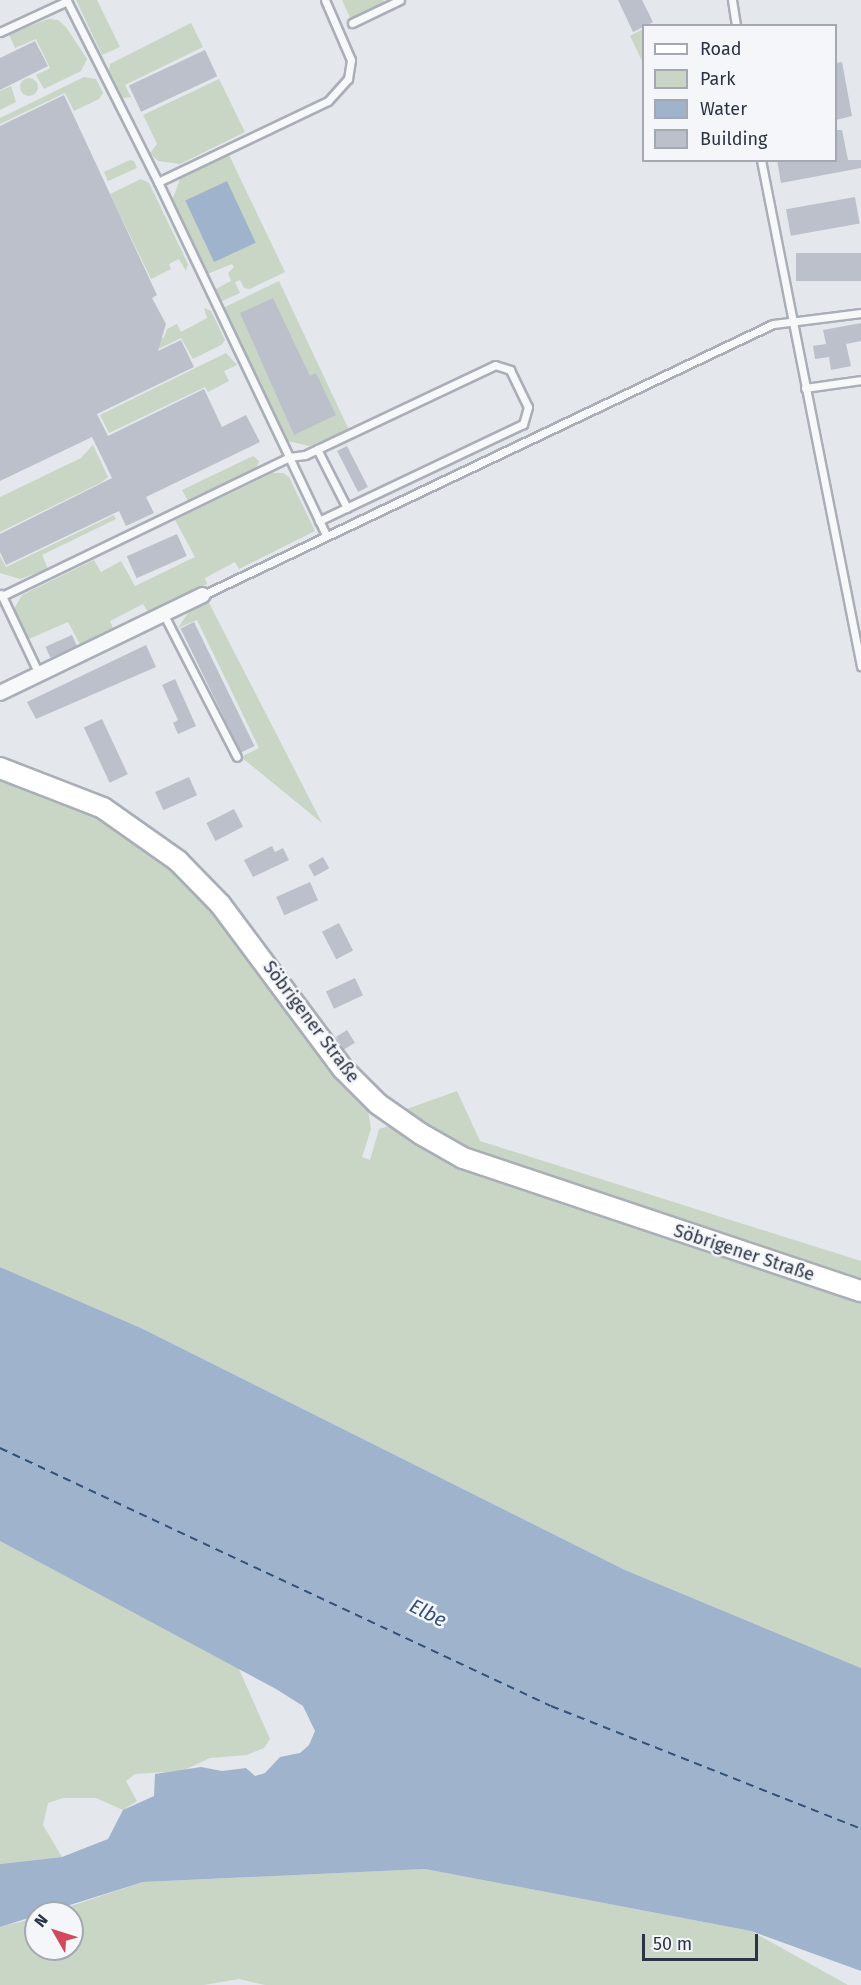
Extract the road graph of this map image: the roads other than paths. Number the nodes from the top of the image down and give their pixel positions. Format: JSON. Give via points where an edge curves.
{"nodes":[{"id":1,"x":325,"y":0,"type":"edge"},
{"id":2,"x":400,"y":0,"type":"edge"},
{"id":3,"x":732,"y":0,"type":"edge"},
{"id":4,"x":352,"y":23,"type":"dead end"},
{"id":5,"x":736,"y":24,"type":"edge"},
{"id":6,"x":0,"y":32,"type":"edge"},
{"id":7,"x":761,"y":162,"type":"edge"},
{"id":8,"x":158,"y":182,"type":"junction"},
{"id":9,"x":861,"y":313,"type":"edge"},
{"id":10,"x":790,"y":319,"type":"junction"},
{"id":11,"x":861,"y":380,"type":"edge"},
{"id":12,"x":805,"y":388,"type":"junction"},
{"id":13,"x":317,"y":449,"type":"junction"},
{"id":14,"x":289,"y":457,"type":"junction"},
{"id":15,"x":347,"y":508,"type":"junction"},
{"id":16,"x":319,"y":521,"type":"junction"},
{"id":17,"x":326,"y":535,"type":"junction"},
{"id":18,"x":1,"y":594,"type":"edge"},
{"id":19,"x":203,"y":595,"type":"joint"},
{"id":20,"x":165,"y":617,"type":"junction"},
{"id":21,"x":861,"y":666,"type":"edge"},
{"id":22,"x":39,"y":674,"type":"junction"},
{"id":23,"x":0,"y":693,"type":"edge"},
{"id":24,"x":237,"y":757,"type":"dead end"},
{"id":25,"x":0,"y":768,"type":"edge"},
{"id":26,"x":861,"y":1292,"type":"edge"}],
"edges":[{"from":1,"to":8,"type":"lane","via":[[351,60],[348,79],[328,101]]},
{"from":2,"to":4,"type":"lane"},
{"from":3,"to":5,"type":"lane"},
{"from":6,"to":8,"type":"lane","via":[[67,1]]},
{"from":7,"to":10,"type":"lane"},
{"from":8,"to":14,"type":"lane"},
{"from":9,"to":10,"type":"lane"},
{"from":10,"to":12,"type":"lane"},
{"from":10,"to":17,"type":"lane"},
{"from":11,"to":12,"type":"lane"},
{"from":12,"to":21,"type":"lane"},
{"from":13,"to":14,"type":"lane"},
{"from":13,"to":15,"type":"lane"},
{"from":13,"to":15,"type":"lane","via":[[495,365],[510,370],[528,407],[523,424]]},
{"from":14,"to":16,"type":"lane"},
{"from":14,"to":18,"type":"lane"},
{"from":15,"to":16,"type":"lane"},
{"from":16,"to":17,"type":"lane"},
{"from":17,"to":19,"type":"lane"},
{"from":18,"to":22,"type":"lane"},
{"from":19,"to":20,"type":"street"},
{"from":20,"to":22,"type":"street"},
{"from":20,"to":24,"type":"lane"},
{"from":22,"to":23,"type":"street"},
{"from":25,"to":26,"type":"street","name":"Söbrigener Straße","via":[[103,808],[178,861],[220,904],[343,1069],[378,1104],[421,1134],[463,1158]]}]}
